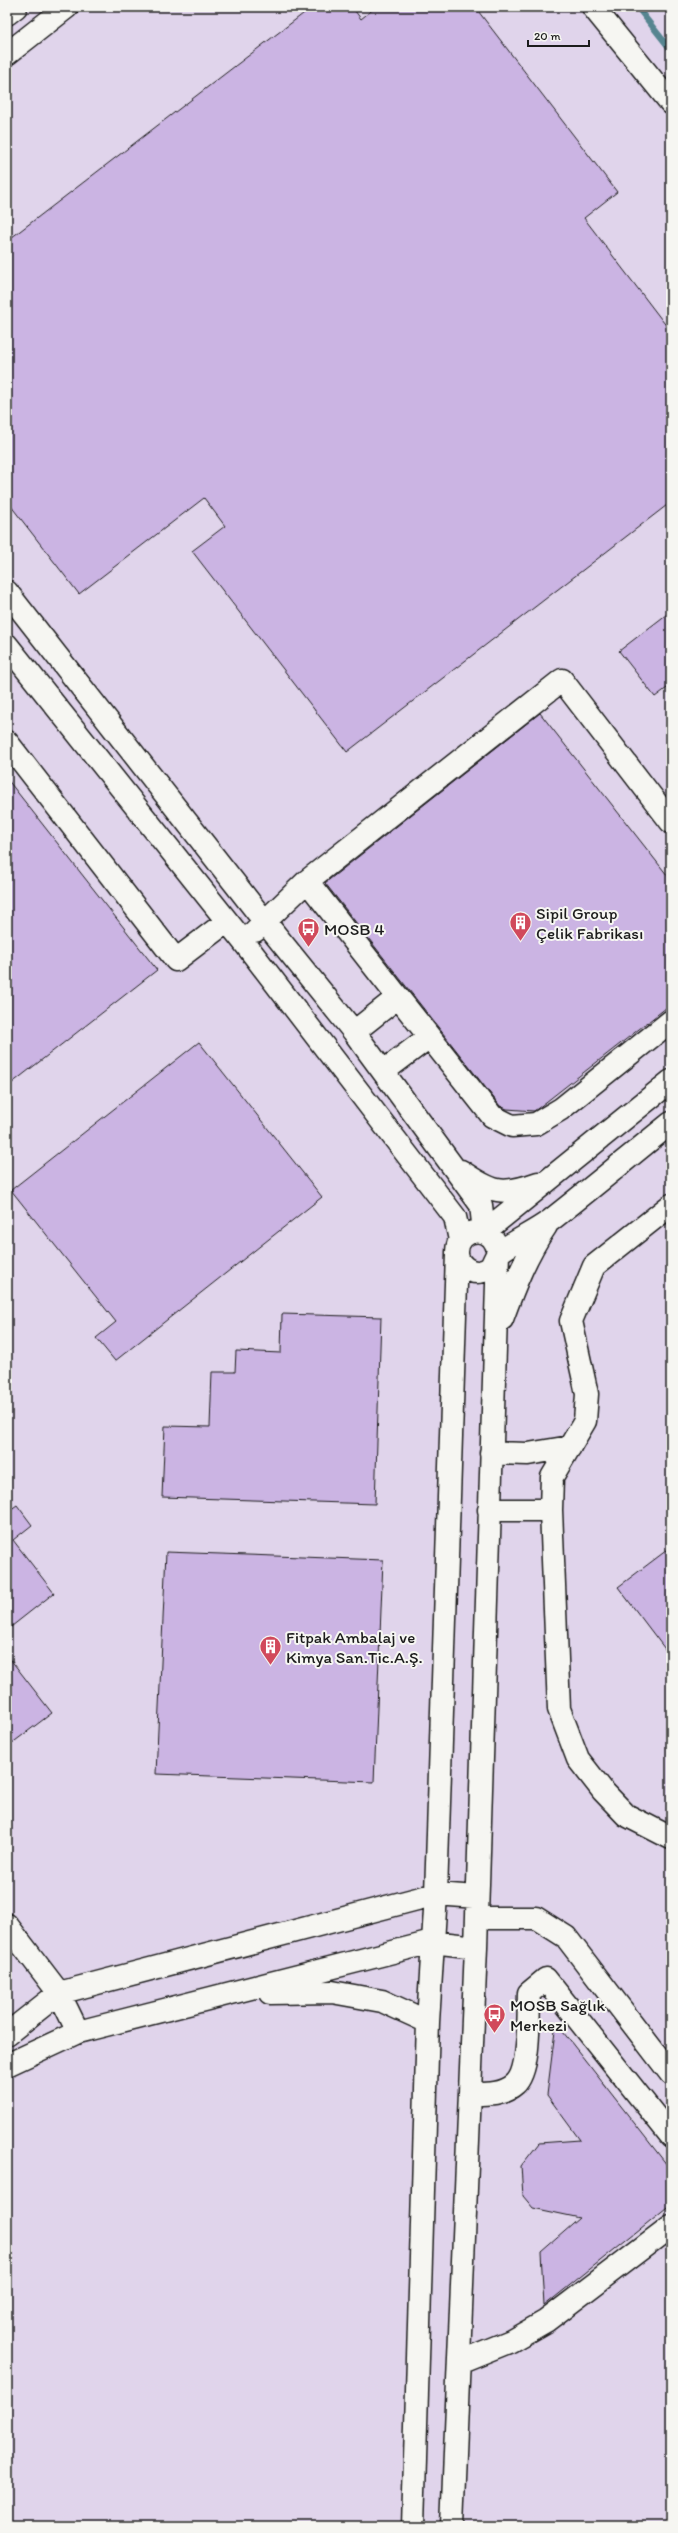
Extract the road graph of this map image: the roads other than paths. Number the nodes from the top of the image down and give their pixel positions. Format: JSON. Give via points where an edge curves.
{"nodes":[{"id":1,"x":16,"y":7,"type":"edge"},
{"id":2,"x":67,"y":7,"type":"edge"},
{"id":3,"x":593,"y":7,"type":"edge"},
{"id":4,"x":7,"y":14,"type":"edge"},
{"id":5,"x":7,"y":54,"type":"edge"},
{"id":6,"x":671,"y":103,"type":"edge"},
{"id":7,"x":7,"y":592,"type":"edge"},
{"id":8,"x":7,"y":645,"type":"edge"},
{"id":9,"x":7,"y":742,"type":"edge"},
{"id":10,"x":671,"y":822,"type":"edge"},
{"id":11,"x":307,"y":881,"type":"junction"},
{"id":12,"x":226,"y":922,"type":"junction"},
{"id":13,"x":265,"y":922,"type":"junction"},
{"id":14,"x":243,"y":941,"type":"junction"},
{"id":15,"x":398,"y":997,"type":"junction"},
{"id":16,"x":671,"y":1020,"type":"edge"},
{"id":17,"x":354,"y":1032,"type":"junction"},
{"id":18,"x":428,"y":1037,"type":"junction"},
{"id":19,"x":384,"y":1071,"type":"junction"},
{"id":20,"x":671,"y":1082,"type":"edge"},
{"id":21,"x":671,"y":1123,"type":"edge"},
{"id":22,"x":449,"y":1163,"type":"junction"},
{"id":23,"x":545,"y":1181,"type":"junction"},
{"id":24,"x":671,"y":1204,"type":"edge"},
{"id":25,"x":550,"y":1221,"type":"junction"},
{"id":26,"x":484,"y":1232,"type":"junction"},
{"id":27,"x":459,"y":1246,"type":"junction"},
{"id":28,"x":498,"y":1253,"type":"junction"},
{"id":29,"x":495,"y":1339,"type":"junction"},
{"id":30,"x":570,"y":1447,"type":"junction"},
{"id":31,"x":491,"y":1453,"type":"junction"},
{"id":32,"x":489,"y":1510,"type":"junction"},
{"id":33,"x":551,"y":1510,"type":"junction"},
{"id":34,"x":671,"y":1838,"type":"edge"},
{"id":35,"x":436,"y":1894,"type":"junction"},
{"id":36,"x":477,"y":1908,"type":"junction"},
{"id":37,"x":7,"y":1925,"type":"edge"},
{"id":38,"x":432,"y":1942,"type":"junction"},
{"id":39,"x":476,"y":1947,"type":"junction"},
{"id":40,"x":59,"y":1994,"type":"junction"},
{"id":41,"x":231,"y":1994,"type":"junction"},
{"id":42,"x":428,"y":2022,"type":"junction"},
{"id":43,"x":78,"y":2032,"type":"junction"},
{"id":44,"x":7,"y":2034,"type":"edge"},
{"id":45,"x":7,"y":2065,"type":"edge"},
{"id":46,"x":671,"y":2074,"type":"edge"},
{"id":47,"x":470,"y":2094,"type":"junction"},
{"id":48,"x":671,"y":2136,"type":"edge"},
{"id":49,"x":671,"y":2226,"type":"edge"},
{"id":50,"x":459,"y":2362,"type":"junction"},
{"id":51,"x":413,"y":2526,"type":"edge"},
{"id":52,"x":452,"y":2526,"type":"edge"}],
"edges":[{"from":1,"to":4,"type":"street"},
{"from":2,"to":5,"type":"street"},
{"from":3,"to":6,"type":"street"},
{"from":7,"to":13,"type":"street"},
{"from":8,"to":12,"type":"street"},
{"from":9,"to":12,"type":"street","via":[[176,960]]},
{"from":10,"to":11,"type":"street","via":[[562,680]]},
{"from":11,"to":13,"type":"street"},
{"from":11,"to":15,"type":"street"},
{"from":12,"to":14,"type":"street"},
{"from":13,"to":14,"type":"street"},
{"from":13,"to":17,"type":"street"},
{"from":14,"to":27,"type":"street","via":[[455,1217]]},
{"from":15,"to":17,"type":"street"},
{"from":15,"to":18,"type":"street"},
{"from":16,"to":18,"type":"street","via":[[561,1109],[536,1124],[512,1126],[492,1116]]},
{"from":17,"to":19,"type":"street"},
{"from":18,"to":19,"type":"street"},
{"from":19,"to":22,"type":"street"},
{"from":20,"to":23,"type":"street"},
{"from":21,"to":25,"type":"street"},
{"from":22,"to":23,"type":"street","via":[[494,1190],[515,1191]]},
{"from":22,"to":26,"type":"street","via":[[481,1205]]},
{"from":23,"to":26,"type":"street"},
{"from":24,"to":30,"type":"street","via":[[594,1266],[571,1320],[587,1394],[585,1421]]},
{"from":25,"to":28,"type":"street"},
{"from":25,"to":29,"type":"street","via":[[530,1249],[515,1282]]},
{"from":26,"to":27,"type":"street","via":[[471,1232]]},
{"from":26,"to":28,"type":"street","via":[[495,1241]]},
{"from":27,"to":28,"type":"street","via":[[462,1265],[474,1272],[492,1266]]},
{"from":27,"to":35,"type":"street"},
{"from":28,"to":29,"type":"street"},
{"from":29,"to":31,"type":"street"},
{"from":30,"to":31,"type":"street","via":[[528,1454]]},
{"from":30,"to":33,"type":"street","via":[[552,1477]]},
{"from":31,"to":32,"type":"street"},
{"from":32,"to":33,"type":"street"},
{"from":32,"to":36,"type":"street"},
{"from":33,"to":34,"type":"street","via":[[559,1709],[578,1759],[602,1792],[626,1815]]},
{"from":35,"to":36,"type":"street"},
{"from":35,"to":38,"type":"street"},
{"from":35,"to":40,"type":"street"},
{"from":36,"to":39,"type":"street"},
{"from":36,"to":46,"type":"street","via":[[536,1918],[566,1937]]},
{"from":37,"to":40,"type":"street"},
{"from":38,"to":39,"type":"street"},
{"from":38,"to":41,"type":"street"},
{"from":38,"to":42,"type":"street"},
{"from":39,"to":47,"type":"street"},
{"from":40,"to":43,"type":"street"},
{"from":40,"to":44,"type":"street"},
{"from":41,"to":42,"type":"street","via":[[332,1992],[382,2001]]},
{"from":41,"to":43,"type":"street"},
{"from":42,"to":51,"type":"street"},
{"from":43,"to":45,"type":"street"},
{"from":47,"to":48,"type":"street","via":[[496,2093],[516,2084],[525,2067],[529,1993],[546,1979]]},
{"from":47,"to":50,"type":"street"},
{"from":49,"to":50,"type":"street","via":[[546,2321],[512,2341]]},
{"from":50,"to":52,"type":"street"}]}
